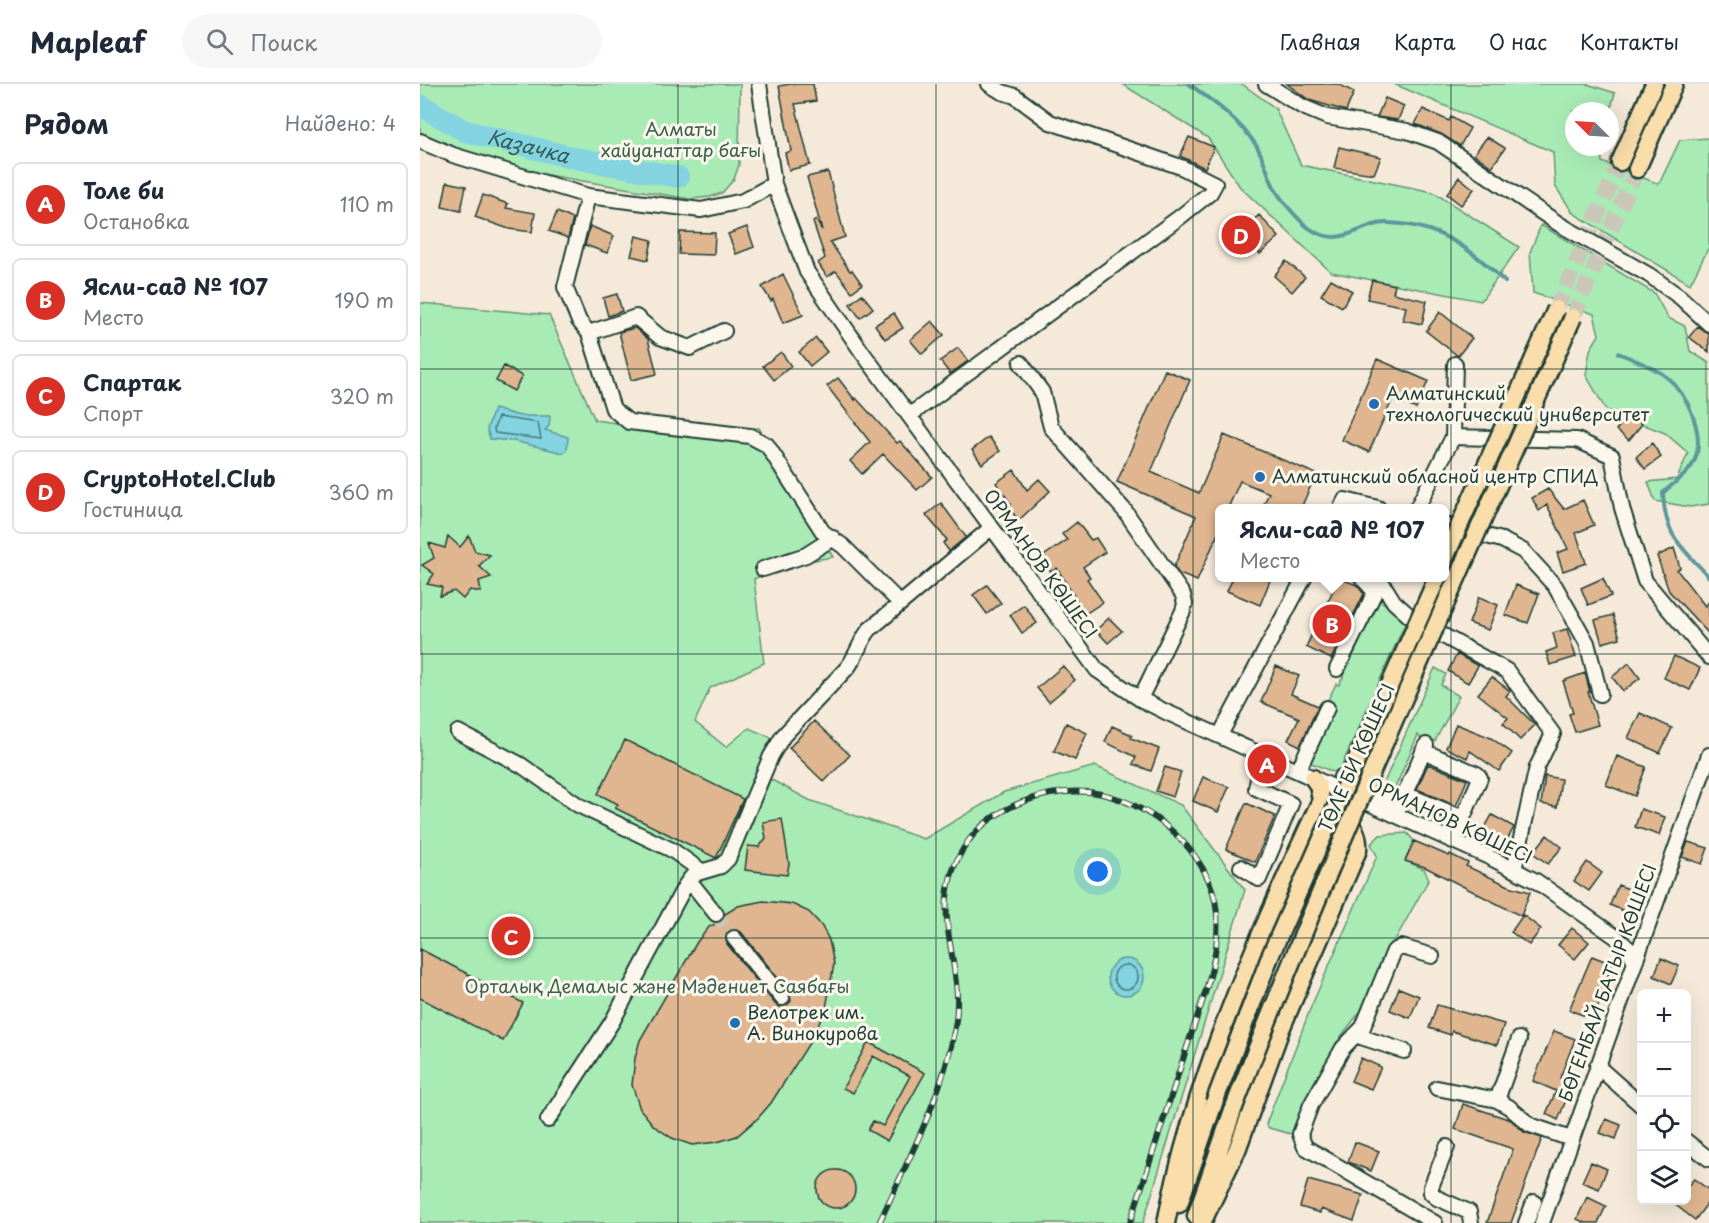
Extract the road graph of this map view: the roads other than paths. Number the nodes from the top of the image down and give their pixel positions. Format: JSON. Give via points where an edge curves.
{"nodes":[{"id":1,"x":759,"y":84,"type":"edge"},
{"id":2,"x":989,"y":84,"type":"edge"},
{"id":3,"x":1266,"y":84,"type":"edge"},
{"id":4,"x":1654,"y":84,"type":"edge"},
{"id":5,"x":1674,"y":84,"type":"edge"},
{"id":6,"x":420,"y":141,"type":"edge"},
{"id":7,"x":1620,"y":162,"type":"tunnel mouth"},
{"id":8,"x":1637,"y":169,"type":"tunnel mouth"},
{"id":9,"x":774,"y":184,"type":"junction"},
{"id":10,"x":588,"y":196,"type":"junction"},
{"id":11,"x":1556,"y":309,"type":"tunnel mouth"},
{"id":12,"x":1573,"y":317,"type":"tunnel mouth"},
{"id":13,"x":1709,"y":324,"type":"edge"},
{"id":14,"x":724,"y":331,"type":"dead end"},
{"id":15,"x":589,"y":333,"type":"junction"},
{"id":16,"x":1021,"y":363,"type":"dead end"},
{"id":17,"x":1455,"y":364,"type":"dead end"},
{"id":18,"x":910,"y":415,"type":"junction"},
{"id":19,"x":1453,"y":437,"type":"junction"},
{"id":20,"x":1343,"y":504,"type":"edge"},
{"id":21,"x":1362,"y":504,"type":"edge"},
{"id":22,"x":1419,"y":504,"type":"edge"},
{"id":23,"x":1449,"y":526,"type":"edge"},
{"id":24,"x":991,"y":528,"type":"junction"},
{"id":25,"x":833,"y":538,"type":"junction"},
{"id":26,"x":1449,"y":549,"type":"edge"},
{"id":27,"x":763,"y":569,"type":"dead end"},
{"id":28,"x":1302,"y":582,"type":"edge"},
{"id":29,"x":1366,"y":582,"type":"edge"},
{"id":30,"x":1382,"y":582,"type":"edge"},
{"id":31,"x":1435,"y":582,"type":"edge"},
{"id":32,"x":900,"y":603,"type":"junction"},
{"id":33,"x":1709,"y":657,"type":"edge"},
{"id":34,"x":1337,"y":669,"type":"dead end"},
{"id":35,"x":1600,"y":694,"type":"dead end"},
{"id":36,"x":1140,"y":699,"type":"junction"},
{"id":37,"x":1327,"y":708,"type":"dead end"},
{"id":38,"x":459,"y":732,"type":"dead end"},
{"id":39,"x":1220,"y":735,"type":"junction"},
{"id":40,"x":1263,"y":755,"type":"junction"},
{"id":41,"x":1709,"y":755,"type":"edge"},
{"id":42,"x":1305,"y":775,"type":"junction"},
{"id":43,"x":1341,"y":777,"type":"dead end"},
{"id":44,"x":1401,"y":804,"type":"junction"},
{"id":45,"x":1463,"y":818,"type":"junction"},
{"id":46,"x":1311,"y":822,"type":"junction"},
{"id":47,"x":1453,"y":841,"type":"junction"},
{"id":48,"x":1241,"y":867,"type":"dead end"},
{"id":49,"x":700,"y":870,"type":"junction"},
{"id":50,"x":1514,"y":870,"type":"junction"},
{"id":51,"x":689,"y":880,"type":"junction"},
{"id":52,"x":716,"y":914,"type":"tunnel mouth"},
{"id":53,"x":734,"y":938,"type":"tunnel mouth"},
{"id":54,"x":1432,"y":956,"type":"dead end"},
{"id":55,"x":1635,"y":963,"type":"junction"},
{"id":56,"x":782,"y":998,"type":"dead end"},
{"id":57,"x":1355,"y":1035,"type":"junction"},
{"id":58,"x":1519,"y":1040,"type":"dead end"},
{"id":59,"x":1404,"y":1051,"type":"dead end"},
{"id":60,"x":1597,"y":1066,"type":"junction"},
{"id":61,"x":1437,"y":1088,"type":"dead end"},
{"id":62,"x":1497,"y":1100,"type":"junction"},
{"id":63,"x":1637,"y":1102,"type":"edge"},
{"id":64,"x":548,"y":1120,"type":"dead end"},
{"id":65,"x":1571,"y":1139,"type":"junction"},
{"id":66,"x":1691,"y":1145,"type":"edge"},
{"id":67,"x":1447,"y":1147,"type":"dead end"},
{"id":68,"x":1709,"y":1159,"type":"edge"},
{"id":69,"x":1534,"y":1202,"type":"dead end"},
{"id":70,"x":1166,"y":1223,"type":"edge"},
{"id":71,"x":1172,"y":1223,"type":"edge"},
{"id":72,"x":1193,"y":1223,"type":"edge"},
{"id":73,"x":1202,"y":1223,"type":"edge"},
{"id":74,"x":1435,"y":1223,"type":"edge"},
{"id":75,"x":1471,"y":1223,"type":"edge"},
{"id":76,"x":1526,"y":1223,"type":"edge"},
{"id":77,"x":1542,"y":1223,"type":"edge"}],
"edges":[{"from":1,"to":9,"type":"street","name":"ОРМАНОВ КӨШЕСІ"},
{"from":2,"to":18,"type":"street","via":[[1015,96],[1050,122],[1180,167],[1215,184],[1210,193],[1180,217]]},
{"from":3,"to":13,"type":"street","via":[[1326,117],[1407,130],[1438,142],[1559,224],[1649,275]]},
{"from":4,"to":7,"type":"main road"},
{"from":5,"to":8,"type":"main road"},
{"from":6,"to":10,"type":"street","via":[[453,155]]},
{"from":9,"to":10,"type":"street","via":[[743,201],[701,210]]},
{"from":9,"to":18,"type":"street","name":"ОРМАНОВ КӨШЕСІ","via":[[807,272]]},
{"from":10,"to":15,"type":"street","via":[[565,287],[579,321]]},
{"from":11,"to":26,"type":"main road","bridge":true},
{"from":12,"to":72,"type":"main road","name":"ТӨЛЕ БИ КӨШЕСІ","bridge":true,"via":[[1289,963]]},
{"from":14,"to":15,"type":"street","via":[[690,348],[660,337],[636,317]]},
{"from":15,"to":25,"type":"street","via":[[613,409],[628,422],[750,436],[767,445],[823,532]]},
{"from":16,"to":36,"type":"street","via":[[1042,392],[1051,427],[1125,511],[1183,595],[1183,611]]},
{"from":17,"to":19,"type":"street"},
{"from":18,"to":24,"type":"street","name":"ОРМАНОВ КӨШЕСІ"},
{"from":19,"to":22,"type":"street"},
{"from":19,"to":33,"type":"street","via":[[1577,440],[1612,456],[1622,508],[1645,581]]},
{"from":20,"to":21,"type":"street","via":[[1345,500]]},
{"from":23,"to":35,"type":"street","via":[[1502,540],[1523,551],[1556,586],[1587,643]]},
{"from":24,"to":32,"type":"street"},
{"from":24,"to":36,"type":"street","name":"ОРМАНОВ КӨШЕСІ","via":[[1096,670]]},
{"from":25,"to":27,"type":"street","via":[[806,555]]},
{"from":25,"to":32,"type":"street"},
{"from":28,"to":39,"type":"street"},
{"from":29,"to":34,"type":"street","via":[[1375,592]]},
{"from":30,"to":50,"type":"street","via":[[1394,602],[1413,619],[1507,671],[1553,734],[1535,776]]},
{"from":31,"to":71,"type":"main road","name":"ТӨЛЕ БИ КӨШЕСІ","bridge":true,"via":[[1271,954]]},
{"from":32,"to":49,"type":"street","via":[[861,639],[855,659],[783,736],[728,860],[721,867]]},
{"from":36,"to":39,"type":"street","name":"ОРМАНОВ КӨШЕСІ"},
{"from":37,"to":42,"type":"street"},
{"from":38,"to":49,"type":"street","via":[[521,765],[572,802],[672,850]]},
{"from":39,"to":40,"type":"street","name":"ОРМАНОВ КӨШЕСІ"},
{"from":40,"to":42,"type":"street","name":"ОРМАНОВ КӨШЕСІ"},
{"from":40,"to":48,"type":"street","via":[[1256,788],[1291,804],[1258,879]]},
{"from":41,"to":55,"type":"street","name":"БӨГЕНБАЙ БАТЫР КӨШЕСІ"},
{"from":42,"to":44,"type":"street","name":"ОРМАНОВ КӨШЕСІ"},
{"from":42,"to":46,"type":"main road","via":[[1318,785],[1321,800]]},
{"from":43,"to":44,"type":"street"},
{"from":44,"to":45,"type":"street"},
{"from":44,"to":45,"type":"street","via":[[1425,748],[1478,774],[1479,782]]},
{"from":44,"to":47,"type":"street","name":"ОРМАНОВ КӨШЕСІ"},
{"from":45,"to":47,"type":"street"},
{"from":46,"to":70,"type":"main road","via":[[1238,991],[1186,1134]]},
{"from":46,"to":73,"type":"main road","via":[[1327,815],[1347,820],[1356,830],[1358,850],[1281,1029],[1237,1150]]},
{"from":47,"to":50,"type":"street","name":"ОРМАНОВ КӨШЕСІ"},
{"from":49,"to":51,"type":"street"},
{"from":50,"to":55,"type":"street","name":"ОРМАНОВ КӨШЕСІ","via":[[1616,937],[1630,950]]},
{"from":51,"to":52,"type":"street"},
{"from":51,"to":64,"type":"street","via":[[612,1022]]},
{"from":53,"to":56,"type":"street"},
{"from":54,"to":57,"type":"street","via":[[1402,947],[1394,951],[1363,1027]]},
{"from":55,"to":60,"type":"street","name":"БӨГЕНБАЙ БАТЫР КӨШЕСІ"},
{"from":57,"to":59,"type":"street"},
{"from":57,"to":74,"type":"street","via":[[1311,1105],[1300,1134],[1302,1141],[1305,1147]]},
{"from":58,"to":62,"type":"street"},
{"from":60,"to":63,"type":"street"},
{"from":60,"to":65,"type":"street","name":"БӨГЕНБАЙ БАТЫР КӨШЕСІ"},
{"from":61,"to":62,"type":"street"},
{"from":62,"to":65,"type":"street","via":[[1530,1125]]},
{"from":65,"to":77,"type":"street","name":"БӨГЕНБАЙ БАТЫР КӨШЕСІ"},
{"from":66,"to":68,"type":"street"},
{"from":67,"to":75,"type":"street","via":[[1431,1193],[1469,1212]]},
{"from":69,"to":76,"type":"street"}]}
